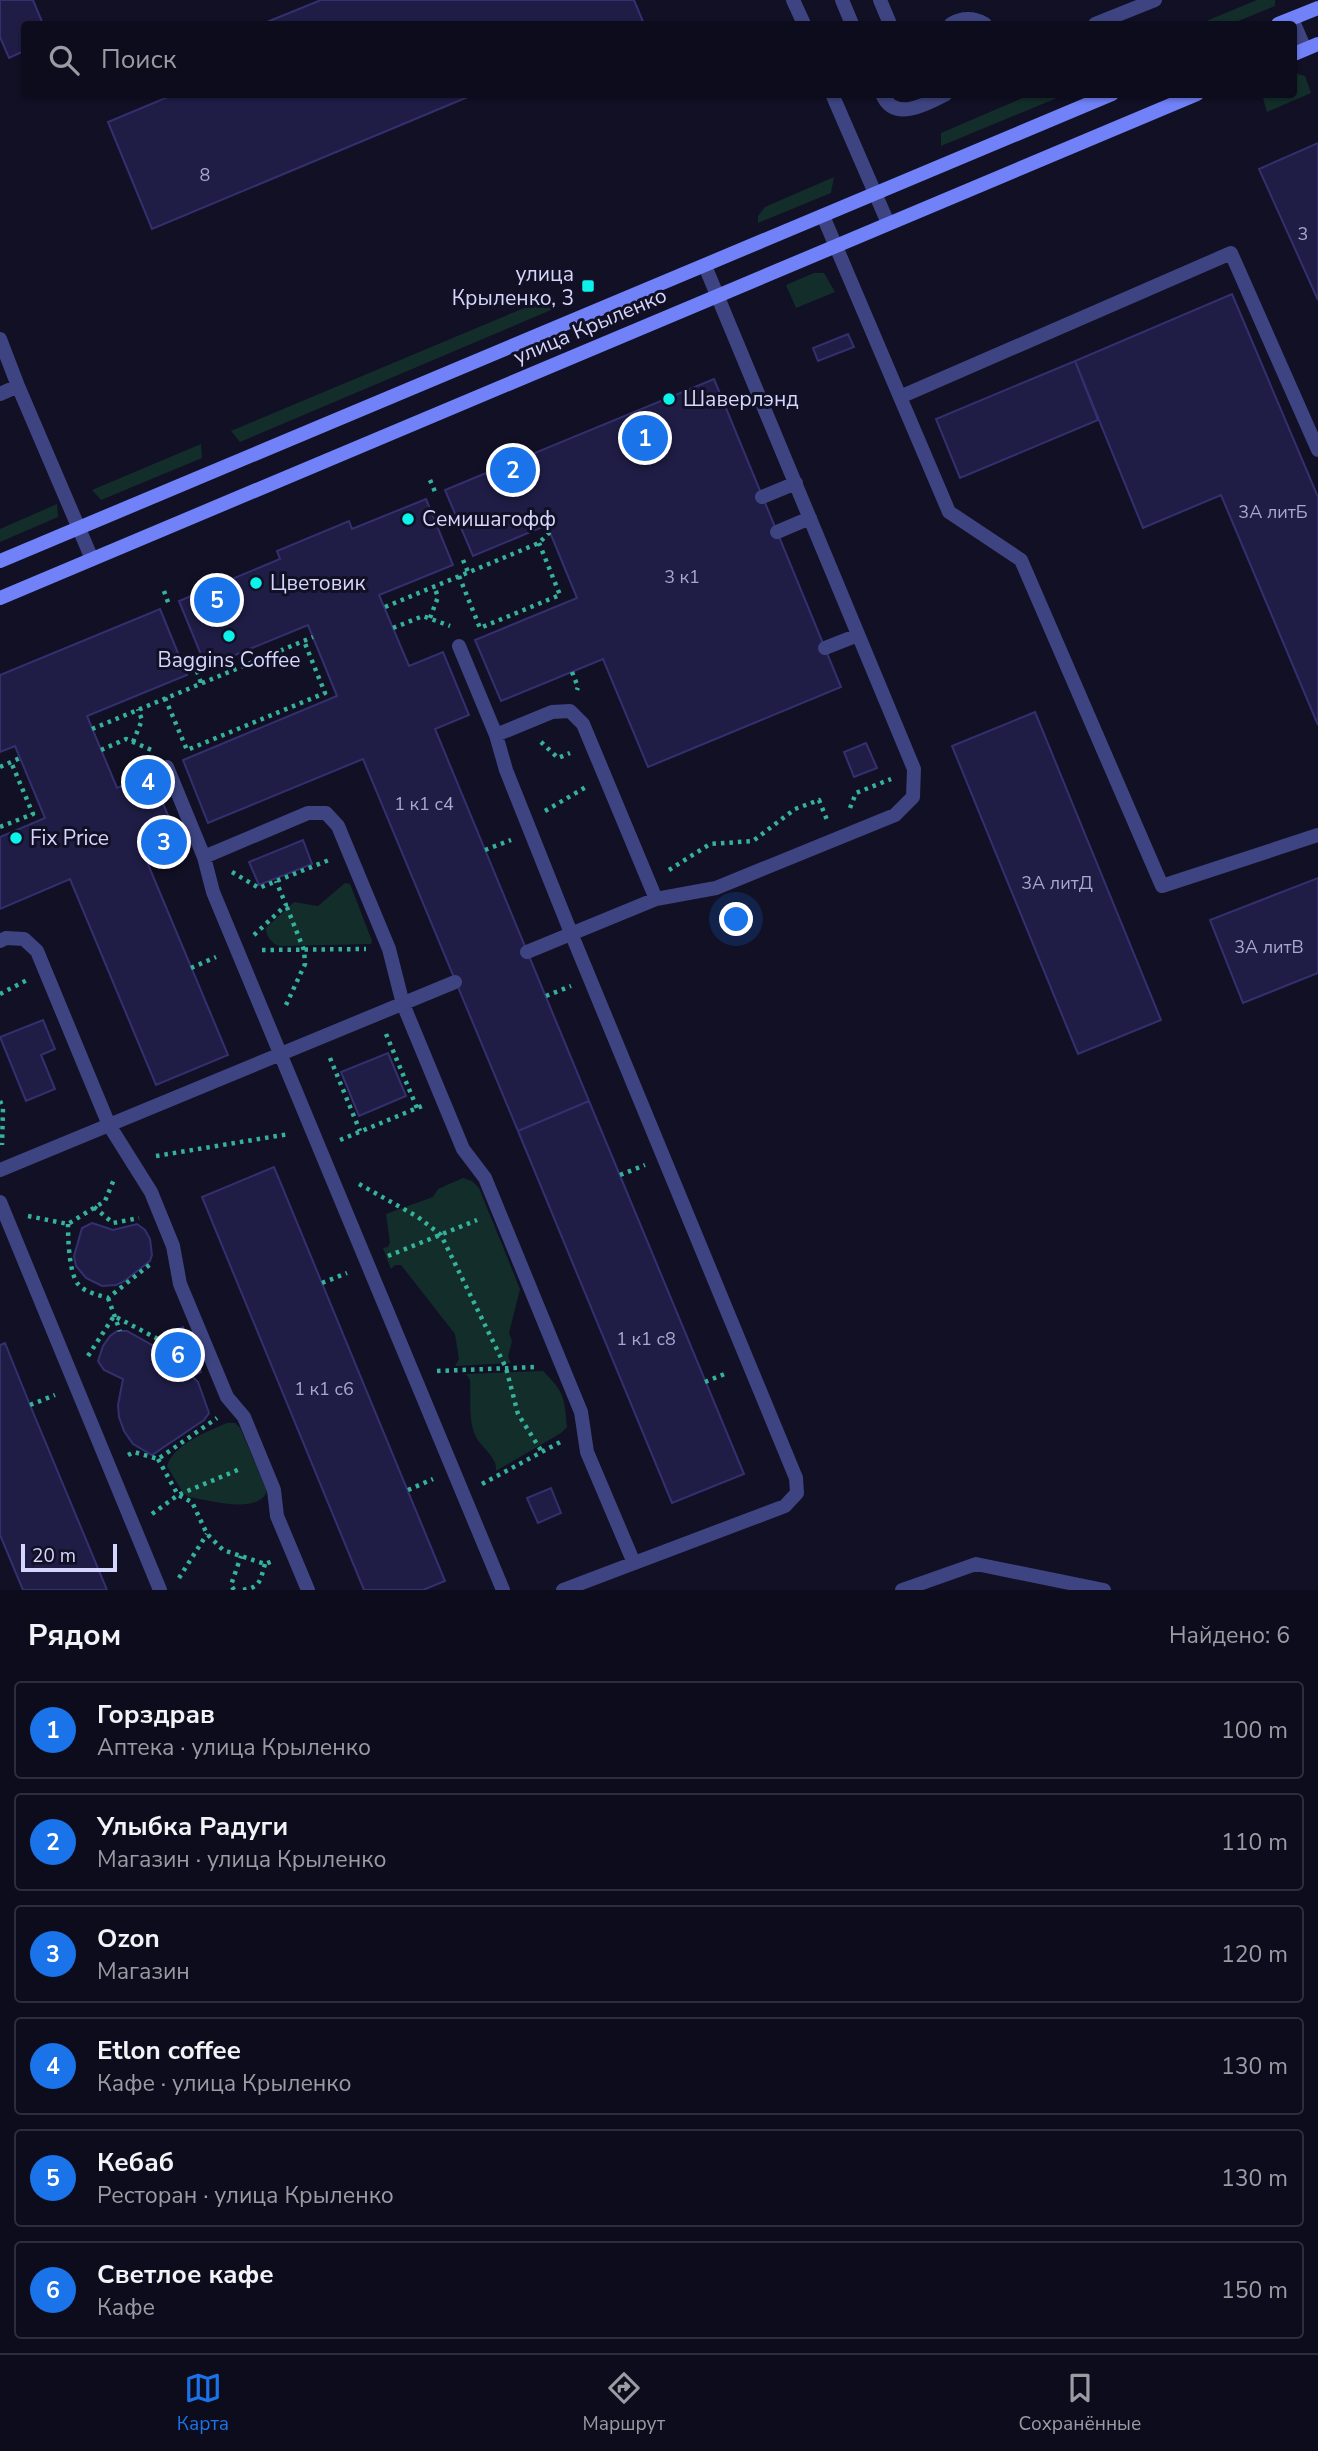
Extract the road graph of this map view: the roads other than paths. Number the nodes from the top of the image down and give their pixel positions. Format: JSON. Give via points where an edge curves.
{"nodes":[{"id":1,"x":793,"y":0,"type":"edge"},
{"id":2,"x":842,"y":0,"type":"edge"},
{"id":3,"x":880,"y":0,"type":"edge"},
{"id":4,"x":1155,"y":0,"type":"edge"},
{"id":5,"x":1318,"y":8,"type":"edge"},
{"id":6,"x":802,"y":21,"type":"edge"},
{"id":7,"x":851,"y":21,"type":"edge"},
{"id":8,"x":889,"y":21,"type":"edge"},
{"id":9,"x":956,"y":21,"type":"edge"},
{"id":10,"x":979,"y":21,"type":"edge"},
{"id":11,"x":1102,"y":21,"type":"edge"},
{"id":12,"x":1287,"y":21,"type":"edge"},
{"id":13,"x":834,"y":98,"type":"edge"},
{"id":14,"x":884,"y":98,"type":"edge"},
{"id":15,"x":938,"y":98,"type":"edge"},
{"id":16,"x":1102,"y":98,"type":"edge"},
{"id":17,"x":1187,"y":98,"type":"edge"},
{"id":18,"x":874,"y":194,"type":"junction"},
{"id":19,"x":822,"y":216,"type":"junction"},
{"id":20,"x":888,"y":223,"type":"junction"},
{"id":21,"x":835,"y":246,"type":"junction"},
{"id":22,"x":705,"y":266,"type":"junction"},
{"id":23,"x":717,"y":296,"type":"junction"},
{"id":24,"x":0,"y":339,"type":"edge"},
{"id":25,"x":18,"y":387,"type":"junction"},
{"id":26,"x":0,"y":394,"type":"edge"},
{"id":27,"x":900,"y":397,"type":"junction"},
{"id":28,"x":1318,"y":450,"type":"edge"},
{"id":29,"x":796,"y":483,"type":"junction"},
{"id":30,"x":762,"y":497,"type":"dead end"},
{"id":31,"x":810,"y":518,"type":"junction"},
{"id":32,"x":79,"y":528,"type":"junction"},
{"id":33,"x":777,"y":532,"type":"dead end"},
{"id":34,"x":92,"y":559,"type":"junction"},
{"id":35,"x":0,"y":561,"type":"edge"},
{"id":36,"x":0,"y":598,"type":"edge"},
{"id":37,"x":859,"y":635,"type":"junction"},
{"id":38,"x":459,"y":646,"type":"road end"},
{"id":39,"x":825,"y":648,"type":"dead end"},
{"id":40,"x":496,"y":736,"type":"junction"},
{"id":41,"x":167,"y":767,"type":"road end"},
{"id":42,"x":1318,"y":835,"type":"edge"},
{"id":43,"x":204,"y":857,"type":"junction"},
{"id":44,"x":656,"y":899,"type":"junction"},
{"id":45,"x":572,"y":933,"type":"junction"},
{"id":46,"x":0,"y":941,"type":"edge"},
{"id":47,"x":527,"y":952,"type":"dead end"},
{"id":48,"x":455,"y":982,"type":"dead end"},
{"id":49,"x":402,"y":1004,"type":"junction"},
{"id":50,"x":280,"y":1054,"type":"junction"},
{"id":51,"x":109,"y":1125,"type":"junction"},
{"id":52,"x":0,"y":1170,"type":"edge"},
{"id":53,"x":0,"y":1202,"type":"edge"},
{"id":54,"x":634,"y":1563,"type":"junction"},
{"id":55,"x":166,"y":1587,"type":"edge"},
{"id":56,"x":308,"y":1590,"type":"edge"},
{"id":57,"x":503,"y":1590,"type":"edge"},
{"id":58,"x":563,"y":1590,"type":"edge"},
{"id":59,"x":902,"y":1590,"type":"edge"},
{"id":60,"x":1104,"y":1590,"type":"edge"}],
"edges":[{"from":1,"to":6,"type":"lane"},
{"from":2,"to":7,"type":"lane"},
{"from":3,"to":8,"type":"lane"},
{"from":4,"to":11,"type":"lane"},
{"from":5,"to":12,"type":"street"},
{"from":9,"to":10,"type":"lane"},
{"from":13,"to":18,"type":"lane"},
{"from":14,"to":15,"type":"lane","via":[[897,109],[915,109]]},
{"from":16,"to":18,"type":"street","name":"улица Крыленко"},
{"from":17,"to":20,"type":"street","name":"улица Крыленко"},
{"from":18,"to":19,"type":"street","name":"улица Крыленко"},
{"from":18,"to":20,"type":"lane"},
{"from":19,"to":21,"type":"lane"},
{"from":19,"to":22,"type":"street","name":"улица Крыленко"},
{"from":20,"to":21,"type":"street","name":"улица Крыленко"},
{"from":21,"to":23,"type":"street","name":"улица Крыленко"},
{"from":21,"to":27,"type":"lane"},
{"from":22,"to":23,"type":"lane"},
{"from":22,"to":32,"type":"street","name":"улица Крыленко"},
{"from":23,"to":29,"type":"lane"},
{"from":23,"to":34,"type":"street","name":"улица Крыленко"},
{"from":24,"to":25,"type":"lane"},
{"from":25,"to":26,"type":"lane"},
{"from":25,"to":32,"type":"lane"},
{"from":27,"to":28,"type":"lane","via":[[1231,253]]},
{"from":27,"to":42,"type":"lane","via":[[949,512],[1021,560],[1162,886]]},
{"from":29,"to":30,"type":"lane"},
{"from":29,"to":31,"type":"lane"},
{"from":31,"to":33,"type":"lane"},
{"from":31,"to":37,"type":"lane"},
{"from":32,"to":34,"type":"lane"},
{"from":32,"to":35,"type":"street","name":"улица Крыленко"},
{"from":34,"to":36,"type":"street","name":"улица Крыленко"},
{"from":37,"to":39,"type":"lane"},
{"from":37,"to":44,"type":"lane","via":[[914,769],[913,797],[895,815],[716,888]]},
{"from":38,"to":40,"type":"lane"},
{"from":40,"to":44,"type":"lane","via":[[552,712],[570,711],[583,724]]},
{"from":40,"to":45,"type":"lane"},
{"from":41,"to":43,"type":"lane"},
{"from":43,"to":49,"type":"lane","via":[[308,814],[326,813],[338,826],[389,949]]},
{"from":43,"to":50,"type":"lane","via":[[213,892]]},
{"from":44,"to":45,"type":"lane"},
{"from":45,"to":47,"type":"lane"},
{"from":45,"to":54,"type":"lane","via":[[796,1478],[797,1493],[785,1506]]},
{"from":46,"to":51,"type":"lane","via":[[24,939],[37,951]]},
{"from":48,"to":49,"type":"lane"},
{"from":49,"to":50,"type":"lane"},
{"from":49,"to":54,"type":"lane","via":[[463,1149],[485,1178],[499,1211],[581,1412],[587,1452]]},
{"from":50,"to":51,"type":"lane"},
{"from":50,"to":57,"type":"lane"},
{"from":51,"to":52,"type":"lane"},
{"from":51,"to":56,"type":"lane","via":[[158,1210],[173,1246],[180,1284],[227,1397],[244,1417],[262,1460],[274,1490],[277,1516]]},
{"from":53,"to":55,"type":"lane","via":[[135,1527]]},
{"from":54,"to":58,"type":"lane"},
{"from":59,"to":60,"type":"lane","via":[[976,1564]]}]}
